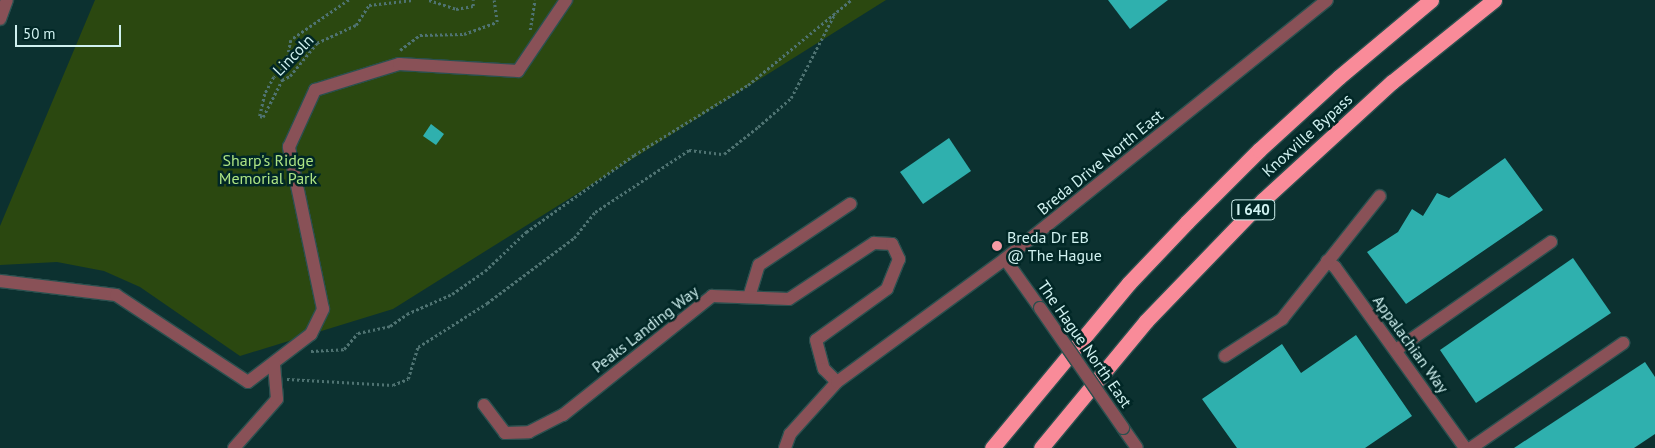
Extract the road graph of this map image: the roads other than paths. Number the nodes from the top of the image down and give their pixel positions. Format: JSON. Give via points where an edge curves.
{"nodes":[{"id":1,"x":7,"y":0,"type":"edge"},
{"id":2,"x":566,"y":0,"type":"edge"},
{"id":3,"x":1327,"y":0,"type":"edge"},
{"id":4,"x":1431,"y":0,"type":"edge"},
{"id":5,"x":1494,"y":0,"type":"edge"},
{"id":6,"x":0,"y":19,"type":"edge"},
{"id":7,"x":1380,"y":196,"type":"dead end"},
{"id":8,"x":850,"y":204,"type":"dead end"},
{"id":9,"x":1551,"y":242,"type":"dead end"},
{"id":10,"x":1006,"y":259,"type":"junction"},
{"id":11,"x":1328,"y":261,"type":"junction"},
{"id":12,"x":0,"y":281,"type":"edge"},
{"id":13,"x":749,"y":296,"type":"junction"},
{"id":14,"x":1623,"y":342,"type":"dead end"},
{"id":15,"x":1396,"y":350,"type":"junction"},
{"id":16,"x":1225,"y":356,"type":"dead end"},
{"id":17,"x":274,"y":362,"type":"junction"},
{"id":18,"x":837,"y":382,"type":"junction"},
{"id":19,"x":484,"y":405,"type":"dead end"},
{"id":20,"x":234,"y":448,"type":"edge"},
{"id":21,"x":785,"y":448,"type":"edge"},
{"id":22,"x":992,"y":448,"type":"edge"},
{"id":23,"x":1040,"y":448,"type":"edge"},
{"id":24,"x":1137,"y":448,"type":"edge"},
{"id":25,"x":1465,"y":448,"type":"edge"},
{"id":26,"x":1472,"y":448,"type":"edge"}],
"edges":[{"from":1,"to":6,"type":"street"},
{"from":2,"to":17,"type":"street","via":[[518,71],[400,64],[315,90],[289,147],[323,309],[311,334]]},
{"from":3,"to":10,"type":"street","name":"Breda Drive North East"},
{"from":4,"to":22,"type":"highway","name":"Knoxville Bypass","number":"I 640","via":[[1324,90],[1187,222],[1129,283]]},
{"from":5,"to":23,"type":"highway","name":"Knoxville Bypass","number":"I 640","via":[[1392,82],[1263,200],[1146,321]]},
{"from":7,"to":11,"type":"street"},
{"from":8,"to":13,"type":"street","via":[[759,265]]},
{"from":9,"to":15,"type":"street"},
{"from":10,"to":18,"type":"street","name":"Breda Drive North East"},
{"from":10,"to":24,"type":"street","name":"The Hague North East","bridge":true},
{"from":11,"to":15,"type":"street","name":"Appalachian Way"},
{"from":11,"to":16,"type":"street","via":[[1282,319]]},
{"from":12,"to":17,"type":"street","via":[[116,295],[248,382]]},
{"from":13,"to":18,"type":"street","name":"Peaks Landing Way","via":[[789,299],[874,243],[892,244],[899,259],[887,289],[816,340],[824,369]]},
{"from":13,"to":19,"type":"street","name":"Peaks Landing Way","via":[[712,296],[563,415],[529,432],[505,433]]},
{"from":14,"to":26,"type":"street"},
{"from":15,"to":25,"type":"street","name":"Appalachian Way"},
{"from":17,"to":20,"type":"street","via":[[278,399]]},
{"from":18,"to":21,"type":"street","name":"Breda Drive North East","via":[[790,434]]}]}
